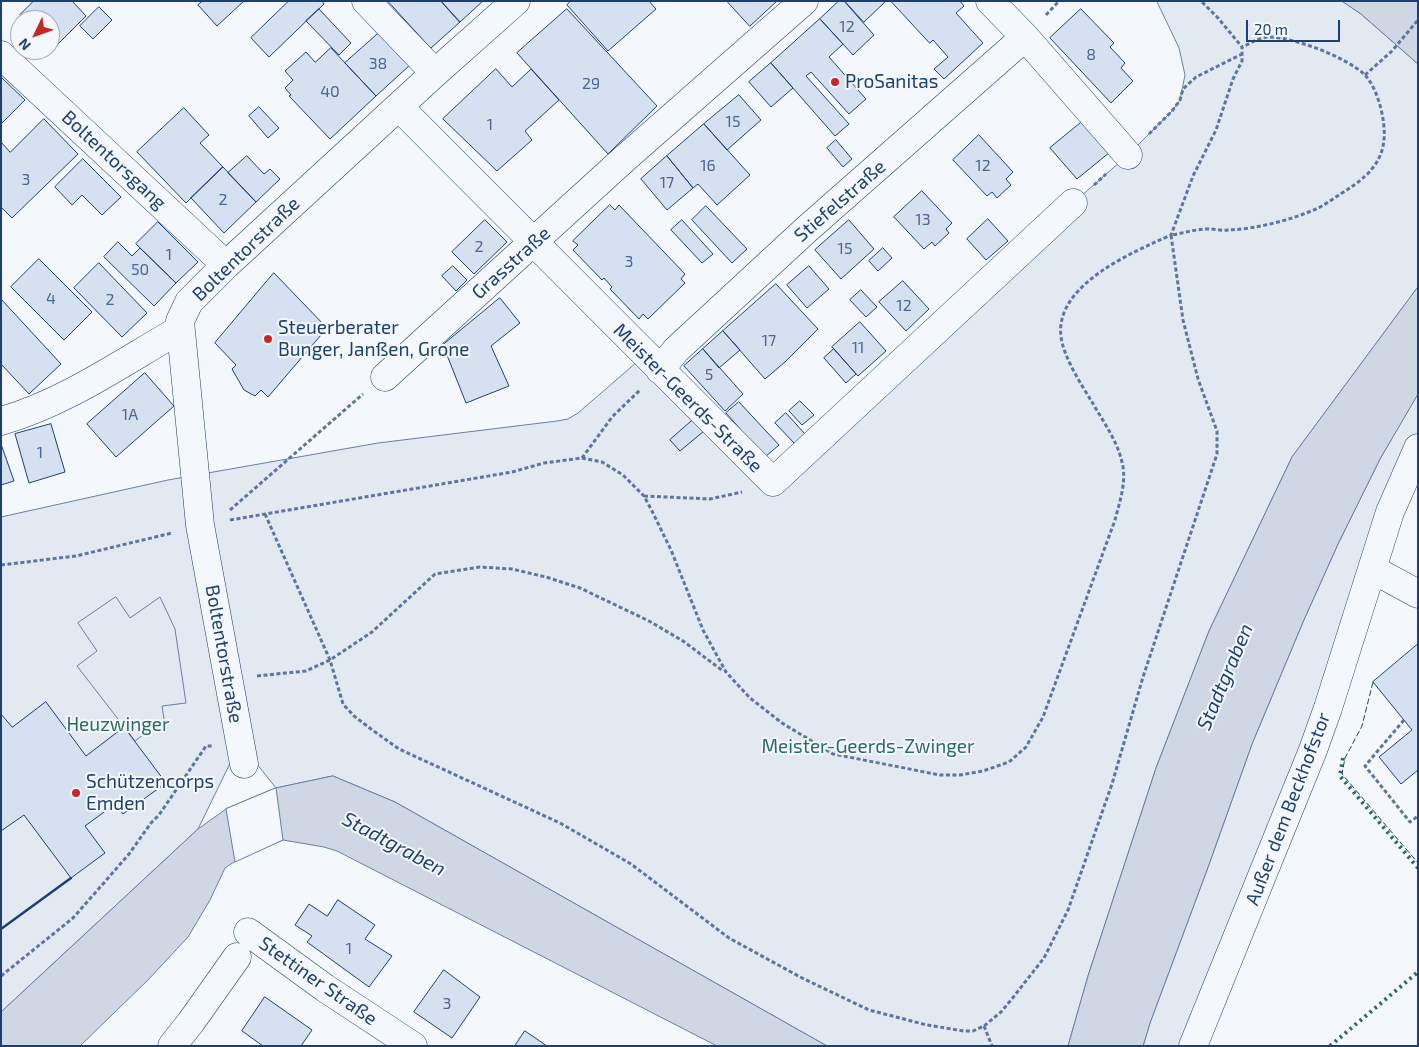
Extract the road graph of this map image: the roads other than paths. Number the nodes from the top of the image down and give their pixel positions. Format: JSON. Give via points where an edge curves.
{"nodes":[{"id":1,"x":366,"y":1,"type":"edge"},
{"id":2,"x":516,"y":1,"type":"edge"},
{"id":3,"x":804,"y":1,"type":"edge"},
{"id":4,"x":990,"y":1,"type":"edge"},
{"id":5,"x":1025,"y":37,"type":"junction"},
{"id":6,"x":1,"y":55,"type":"edge"},
{"id":7,"x":435,"y":73,"type":"junction"},
{"id":8,"x":399,"y":107,"type":"junction"},
{"id":9,"x":1128,"y":155,"type":"road end"},
{"id":10,"x":1074,"y":203,"type":"road end"},
{"id":11,"x":534,"y":242,"type":"junction"},
{"id":12,"x":226,"y":265,"type":"junction"},
{"id":13,"x":180,"y":330,"type":"junction"},
{"id":14,"x":660,"y":370,"type":"junction"},
{"id":15,"x":385,"y":377,"type":"road end"},
{"id":16,"x":1,"y":421,"type":"edge"},
{"id":17,"x":1418,"y":448,"type":"edge"},
{"id":18,"x":1372,"y":569,"type":"junction"},
{"id":19,"x":1418,"y":594,"type":"edge"},
{"id":20,"x":242,"y":753,"type":"road end"},
{"id":21,"x":248,"y":932,"type":"dead end"},
{"id":22,"x":237,"y":957,"type":"dead end"},
{"id":23,"x":172,"y":1046,"type":"edge"},
{"id":24,"x":413,"y":1046,"type":"edge"},
{"id":25,"x":1193,"y":1046,"type":"edge"}],
"edges":[{"from":1,"to":7,"type":"street"},
{"from":2,"to":7,"type":"street","name":"Boltentorstraße"},
{"from":3,"to":11,"type":"street","name":"Grasstraße"},
{"from":4,"to":5,"type":"street"},
{"from":5,"to":9,"type":"street"},
{"from":5,"to":14,"type":"street","name":"Stiefelstraße","via":[[807,229],[676,350]]},
{"from":6,"to":12,"type":"street","name":"Boltentorsgang"},
{"from":7,"to":8,"type":"street","name":"Boltentorstraße"},
{"from":8,"to":11,"type":"street","name":"Meister-Geerds-Straße"},
{"from":8,"to":12,"type":"street","name":"Boltentorstraße"},
{"from":10,"to":14,"type":"street","name":"Meister-Geerds-Straße","via":[[773,482]]},
{"from":11,"to":14,"type":"street","name":"Meister-Geerds-Straße"},
{"from":11,"to":15,"type":"street","name":"Grasstraße"},
{"from":12,"to":13,"type":"street","name":"Boltentorstraße","via":[[189,302],[180,321]]},
{"from":13,"to":16,"type":"street","via":[[89,384]]},
{"from":13,"to":20,"type":"street","name":"Boltentorstraße","via":[[200,525]]},
{"from":17,"to":18,"type":"street","name":"Außer dem Beckhofstor","via":[[1390,512]]},
{"from":18,"to":19,"type":"street"},
{"from":18,"to":25,"type":"street","name":"Außer dem Beckhofstor","via":[[1313,750]]},
{"from":21,"to":24,"type":"street","name":"Stettiner Straße"},
{"from":22,"to":23,"type":"street"}]}
